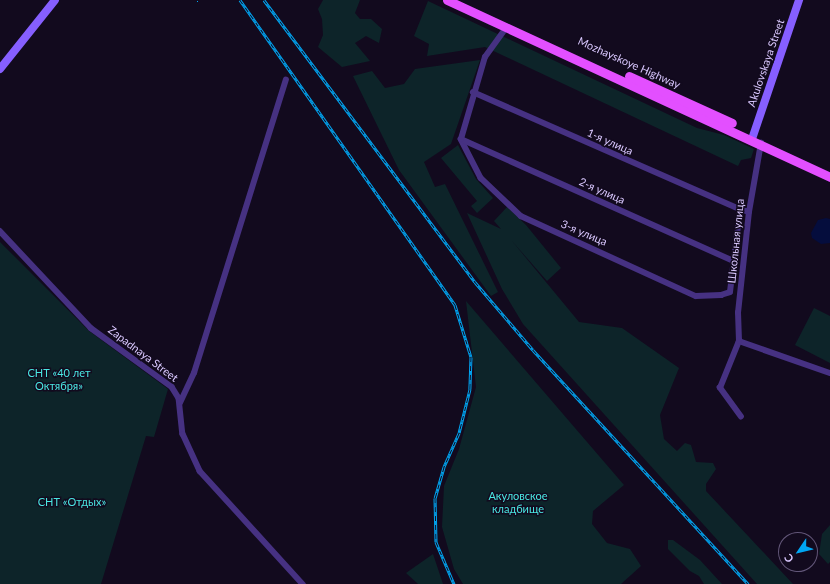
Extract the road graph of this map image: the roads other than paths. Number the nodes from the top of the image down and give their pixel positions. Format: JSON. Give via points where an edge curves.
{"nodes":[{"id":1,"x":54,"y":0,"type":"edge"},
{"id":2,"x":447,"y":0,"type":"edge"},
{"id":3,"x":460,"y":0,"type":"edge"},
{"id":4,"x":799,"y":0,"type":"edge"},
{"id":5,"x":507,"y":27,"type":"junction"},
{"id":6,"x":0,"y":69,"type":"edge"},
{"id":7,"x":286,"y":80,"type":"dead end"},
{"id":8,"x":473,"y":92,"type":"junction"},
{"id":9,"x":461,"y":139,"type":"junction"},
{"id":10,"x":758,"y":140,"type":"junction"},
{"id":11,"x":830,"y":170,"type":"edge"},
{"id":12,"x":830,"y":177,"type":"edge"},
{"id":13,"x":740,"y":210,"type":"junction"},
{"id":14,"x":749,"y":212,"type":"junction"},
{"id":15,"x":0,"y":231,"type":"edge"},
{"id":16,"x":734,"y":261,"type":"junction"},
{"id":17,"x":739,"y":342,"type":"junction"},
{"id":18,"x":830,"y":373,"type":"edge"},
{"id":19,"x":180,"y":403,"type":"junction"},
{"id":20,"x":741,"y":417,"type":"dead end"},
{"id":21,"x":303,"y":584,"type":"edge"}],
"edges":[{"from":1,"to":6,"type":"street"},
{"from":2,"to":5,"type":"main road","name":"Mozhayskoye Highway"},
{"from":3,"to":10,"type":"main road","name":"Mozhayskoye Highway"},
{"from":4,"to":10,"type":"street","name":"Akulovskaya Street"},
{"from":5,"to":8,"type":"street","via":[[485,57]]},
{"from":5,"to":10,"type":"main road","name":"Mozhayskoye Highway"},
{"from":7,"to":19,"type":"street","via":[[196,366]]},
{"from":8,"to":9,"type":"street"},
{"from":8,"to":13,"type":"street","name":"1-я улица"},
{"from":9,"to":16,"type":"street","name":"2-я улица"},
{"from":9,"to":16,"type":"street","name":"3-я улица","via":[[486,185],[527,220],[696,296],[730,292]]},
{"from":10,"to":11,"type":"main road","name":"Mozhayskoye Highway"},
{"from":10,"to":12,"type":"main road"},
{"from":10,"to":14,"type":"street","name":"Школьная улица"},
{"from":13,"to":14,"type":"street","name":"1-я улица"},
{"from":13,"to":16,"type":"street"},
{"from":14,"to":17,"type":"street","name":"Школьная улица","via":[[738,313]]},
{"from":15,"to":19,"type":"street","name":"Zapadnaya Street","via":[[91,328],[172,387]]},
{"from":17,"to":18,"type":"street"},
{"from":17,"to":20,"type":"street","name":"Школьная улица","via":[[720,388]]},
{"from":19,"to":21,"type":"street","name":"Zapadnaya Street","via":[[183,434],[200,471]]}]}
